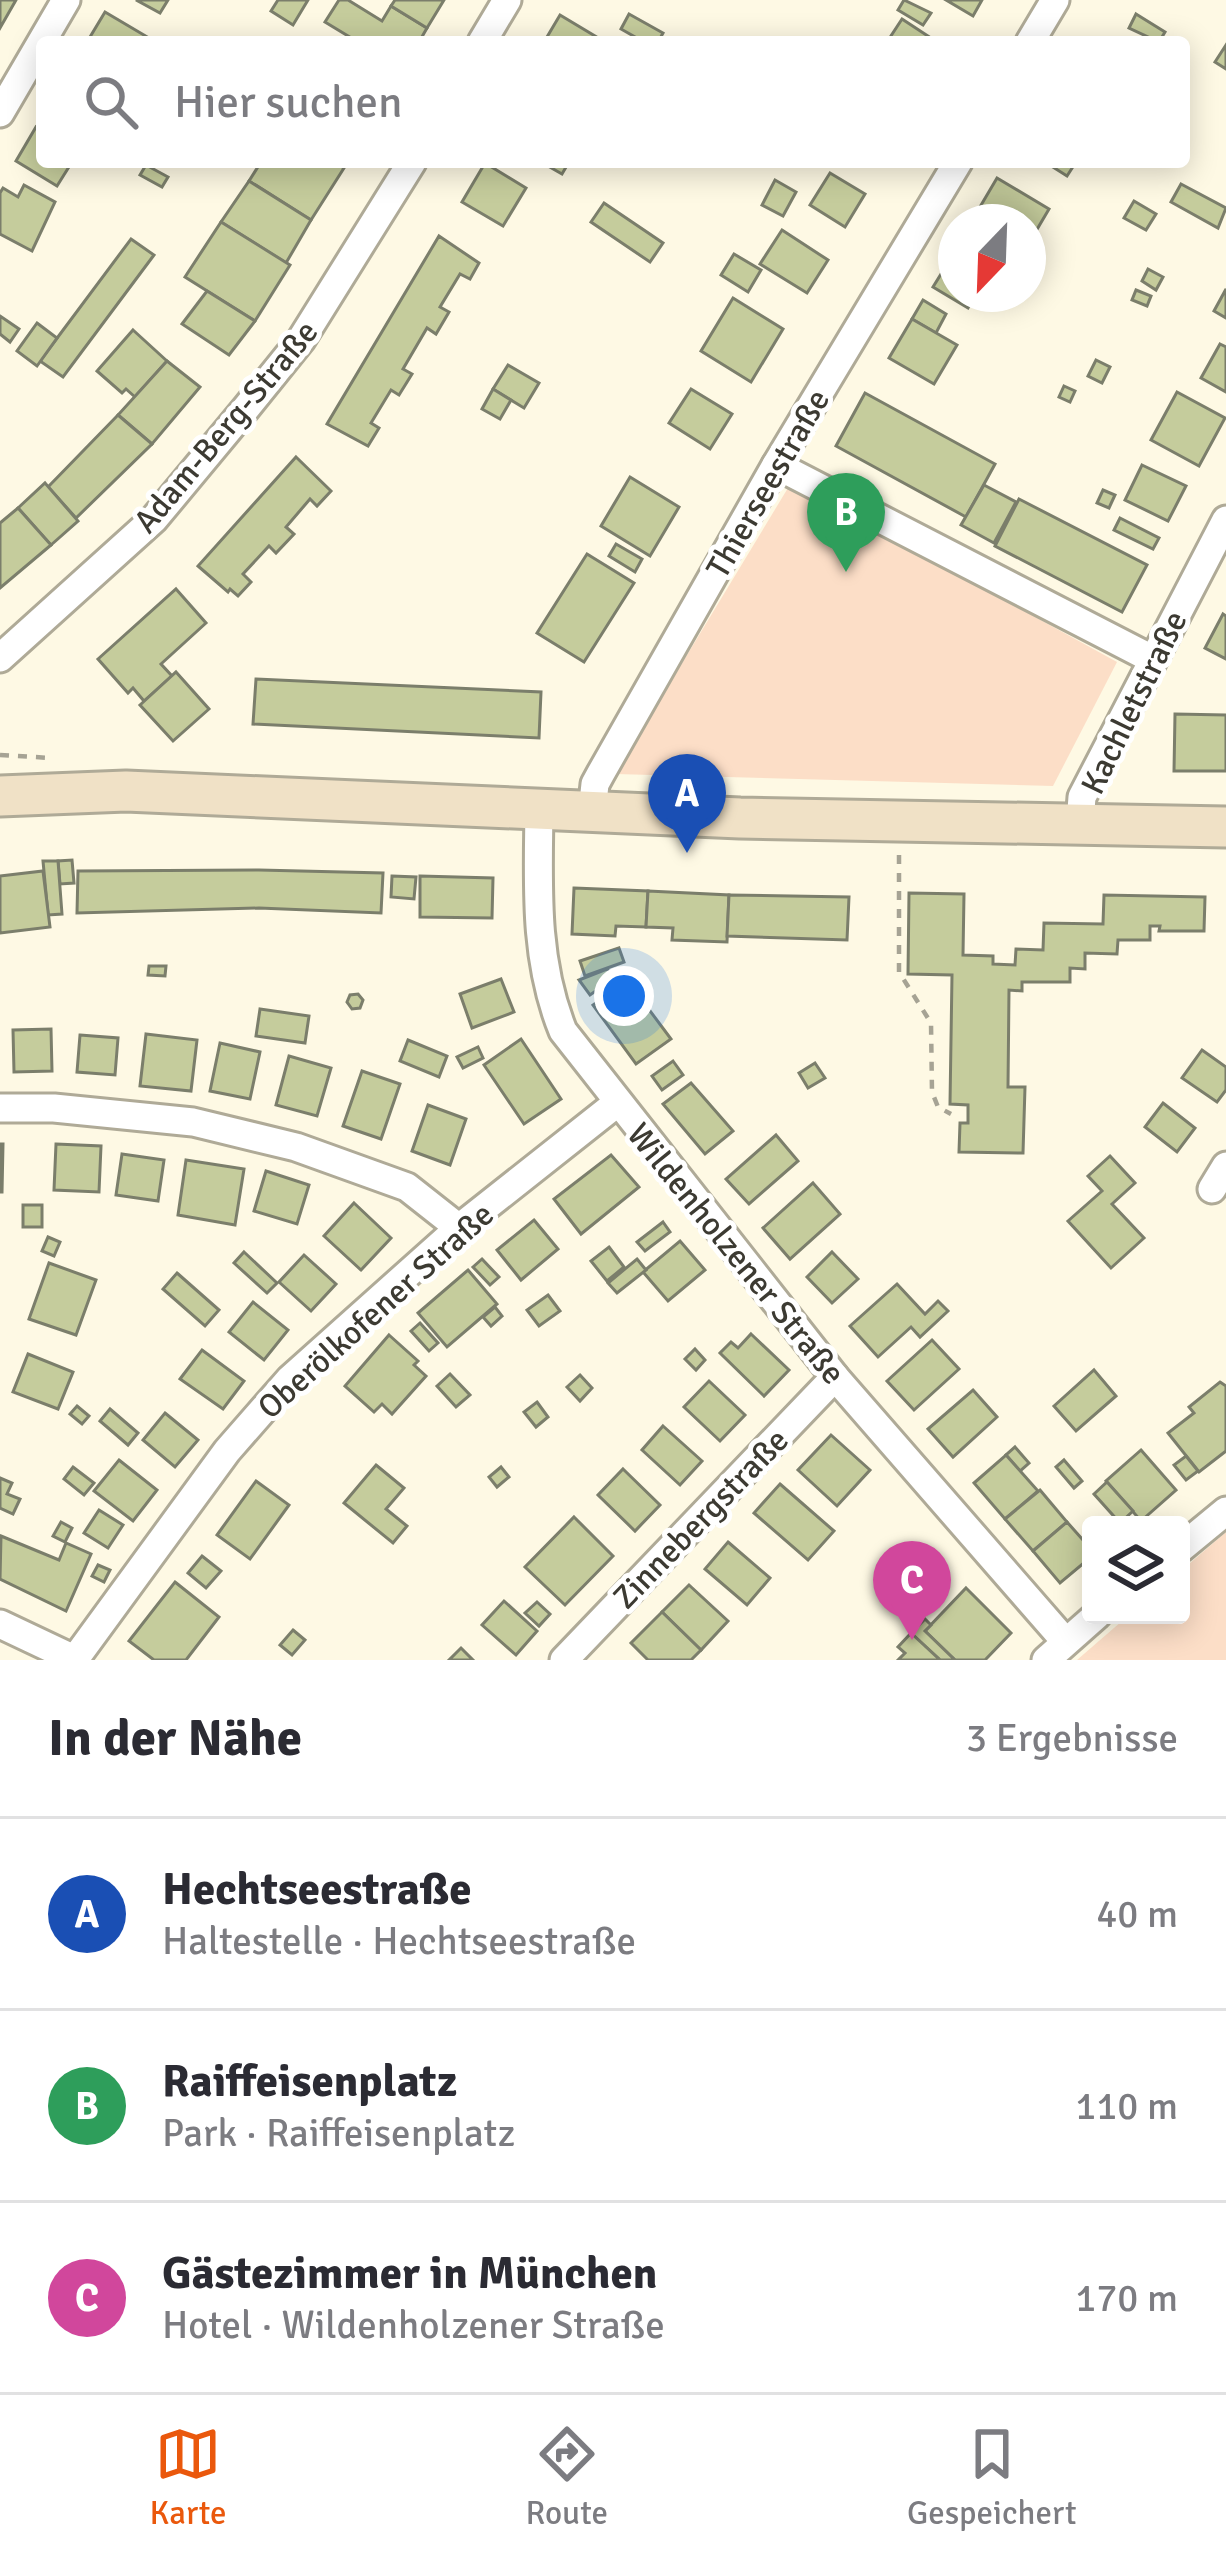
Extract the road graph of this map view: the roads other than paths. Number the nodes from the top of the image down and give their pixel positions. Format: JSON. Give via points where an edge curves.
{"nodes":[{"id":1,"x":66,"y":0,"type":"edge"},
{"id":2,"x":507,"y":0,"type":"edge"},
{"id":3,"x":1055,"y":0,"type":"edge"},
{"id":4,"x":45,"y":36,"type":"edge"},
{"id":5,"x":486,"y":36,"type":"edge"},
{"id":6,"x":1034,"y":36,"type":"edge"},
{"id":7,"x":36,"y":51,"type":"edge"},
{"id":8,"x":0,"y":113,"type":"edge"},
{"id":9,"x":408,"y":168,"type":"edge"},
{"id":10,"x":954,"y":168,"type":"edge"},
{"id":11,"x":776,"y":465,"type":"junction"},
{"id":12,"x":1226,"y":520,"type":"edge"},
{"id":13,"x":0,"y":658,"type":"edge"},
{"id":14,"x":1152,"y":659,"type":"junction"},
{"id":15,"x":0,"y":796,"type":"edge"},
{"id":16,"x":539,"y":810,"type":"junction"},
{"id":17,"x":592,"y":812,"type":"junction"},
{"id":18,"x":1080,"y":823,"type":"junction"},
{"id":19,"x":1226,"y":827,"type":"edge"},
{"id":20,"x":617,"y":1103,"type":"junction"},
{"id":21,"x":0,"y":1108,"type":"edge"},
{"id":22,"x":459,"y":1228,"type":"junction"},
{"id":23,"x":835,"y":1377,"type":"junction"},
{"id":24,"x":1226,"y":1511,"type":"edge"},
{"id":25,"x":1190,"y":1541,"type":"edge"},
{"id":26,"x":0,"y":1624,"type":"edge"},
{"id":27,"x":1086,"y":1624,"type":"edge"},
{"id":28,"x":1056,"y":1650,"type":"edge"},
{"id":29,"x":76,"y":1659,"type":"edge"},
{"id":30,"x":564,"y":1660,"type":"edge"}],
"edges":[{"from":1,"to":4,"type":"street"},
{"from":2,"to":5,"type":"street"},
{"from":3,"to":6,"type":"street"},
{"from":7,"to":8,"type":"street"},
{"from":9,"to":13,"type":"street","name":"Adam-Berg-Straße","via":[[301,340],[248,407],[154,519]]},
{"from":10,"to":11,"type":"street","name":"Thierseestraße"},
{"from":11,"to":14,"type":"street"},
{"from":11,"to":17,"type":"street","name":"Thierseestraße","via":[[595,784]]},
{"from":12,"to":14,"type":"street","name":"Kachletstraße"},
{"from":14,"to":18,"type":"street","name":"Kachletstraße","via":[[1082,797]]},
{"from":15,"to":16,"type":"street","via":[[125,791]]},
{"from":16,"to":17,"type":"street"},
{"from":16,"to":20,"type":"street","name":"Wildenholzener Straße","via":[[539,949],[547,993],[563,1031]]},
{"from":17,"to":18,"type":"street"},
{"from":18,"to":19,"type":"street"},
{"from":20,"to":22,"type":"street","name":"Oberölkofener Straße"},
{"from":20,"to":23,"type":"street","name":"Wildenholzener Straße"},
{"from":21,"to":22,"type":"street","via":[[193,1122],[296,1147],[407,1187]]},
{"from":22,"to":29,"type":"street","name":"Oberölkofener Straße","via":[[290,1379],[226,1451]]},
{"from":23,"to":28,"type":"street","name":"Wildenholzener Straße"},
{"from":23,"to":30,"type":"street","name":"Zinnebergstraße"},
{"from":24,"to":25,"type":"street"},
{"from":26,"to":29,"type":"street"},
{"from":27,"to":28,"type":"street"}]}
